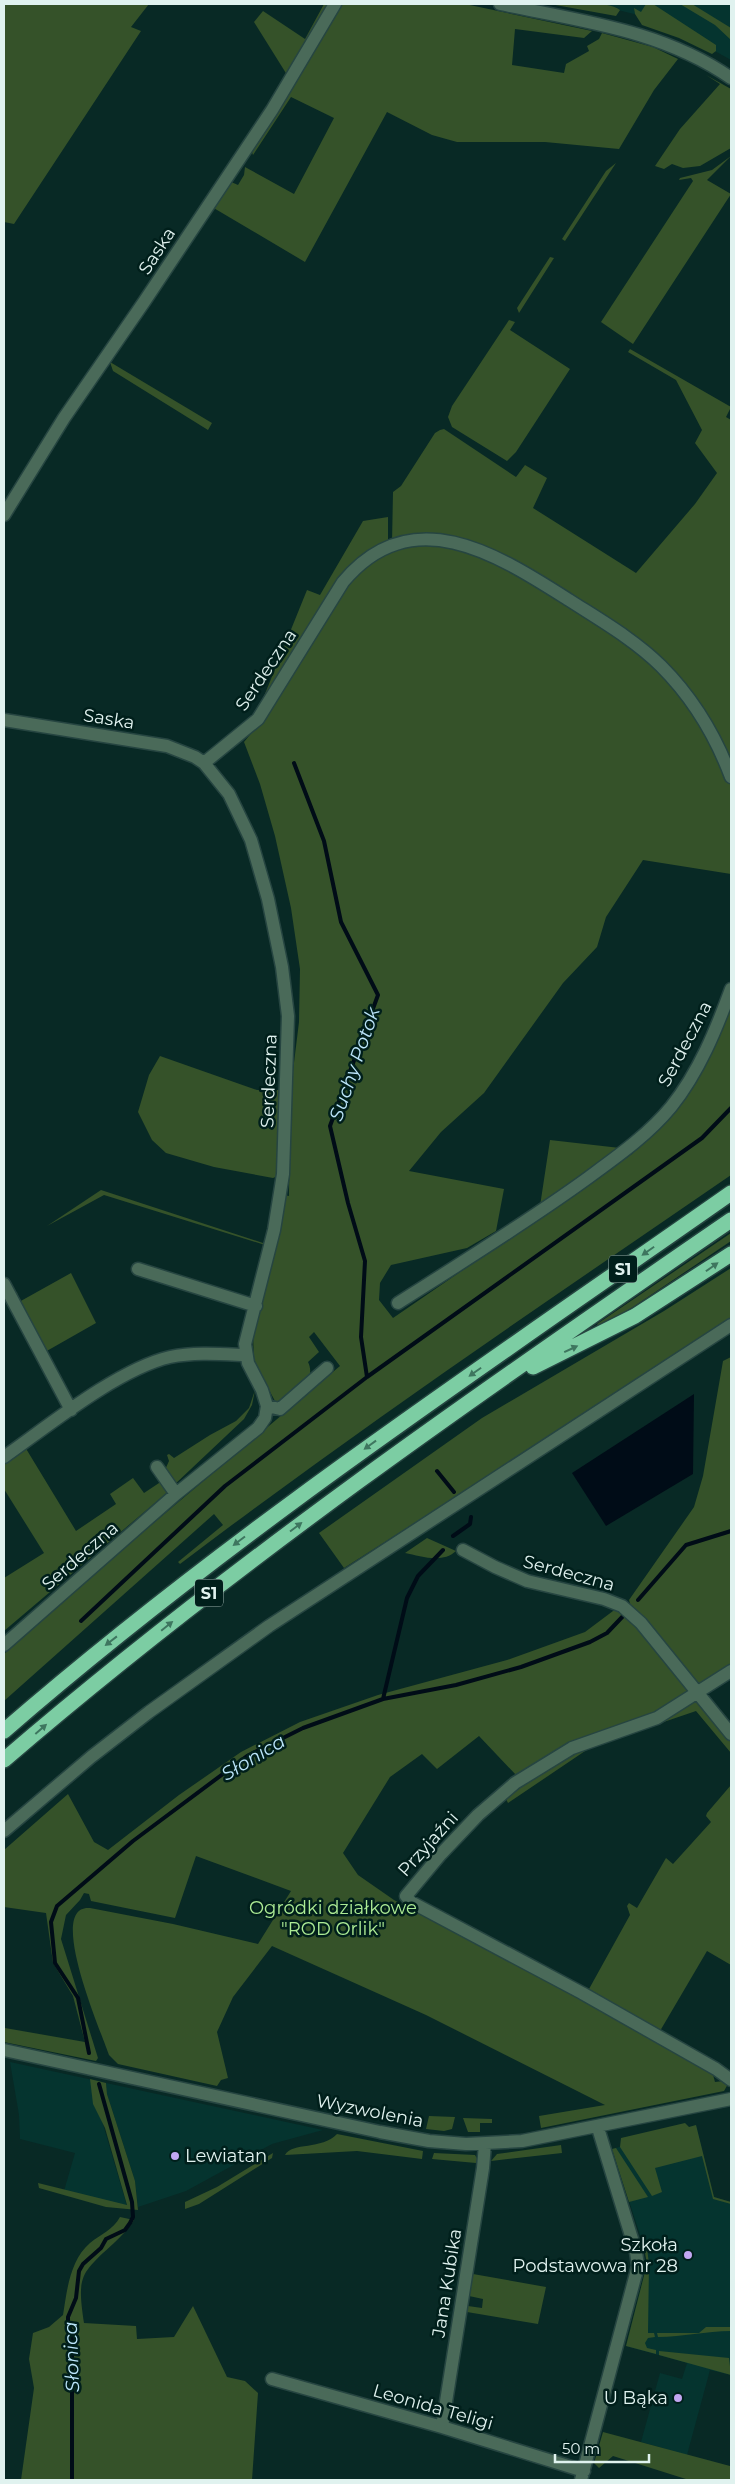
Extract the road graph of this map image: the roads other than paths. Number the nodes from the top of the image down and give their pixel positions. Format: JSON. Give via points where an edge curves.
{"nodes":[{"id":1,"x":334,"y":4,"type":"edge"},
{"id":2,"x":500,"y":4,"type":"edge"},
{"id":3,"x":731,"y":78,"type":"edge"},
{"id":4,"x":4,"y":515,"type":"edge"},
{"id":5,"x":4,"y":720,"type":"edge"},
{"id":6,"x":204,"y":763,"type":"junction"},
{"id":7,"x":731,"y":777,"type":"edge"},
{"id":8,"x":731,"y":989,"type":"edge"},
{"id":9,"x":731,"y":1193,"type":"edge"},
{"id":10,"x":731,"y":1220,"type":"edge"},
{"id":11,"x":731,"y":1254,"type":"edge"},
{"id":12,"x":138,"y":1269,"type":"dead end"},
{"id":13,"x":4,"y":1284,"type":"edge"},
{"id":14,"x":398,"y":1303,"type":"dead end"},
{"id":15,"x":256,"y":1306,"type":"junction"},
{"id":16,"x":731,"y":1325,"type":"edge"},
{"id":17,"x":246,"y":1355,"type":"junction"},
{"id":18,"x":327,"y":1368,"type":"dead end"},
{"id":19,"x":496,"y":1385,"type":"junction"},
{"id":20,"x":267,"y":1406,"type":"junction"},
{"id":21,"x":71,"y":1410,"type":"junction"},
{"id":22,"x":4,"y":1457,"type":"edge"},
{"id":23,"x":158,"y":1468,"type":"dead end"},
{"id":24,"x":176,"y":1494,"type":"junction"},
{"id":25,"x":463,"y":1550,"type":"dead end"},
{"id":26,"x":4,"y":1644,"type":"edge"},
{"id":27,"x":731,"y":1671,"type":"edge"},
{"id":28,"x":697,"y":1692,"type":"junction"},
{"id":29,"x":4,"y":1731,"type":"edge"},
{"id":30,"x":731,"y":1734,"type":"edge"},
{"id":31,"x":4,"y":1760,"type":"edge"},
{"id":32,"x":4,"y":1831,"type":"edge"},
{"id":33,"x":4,"y":2050,"type":"edge"},
{"id":34,"x":731,"y":2080,"type":"edge"},
{"id":35,"x":731,"y":2099,"type":"edge"},
{"id":36,"x":598,"y":2128,"type":"junction"},
{"id":37,"x":485,"y":2144,"type":"junction"},
{"id":38,"x":272,"y":2379,"type":"dead end"},
{"id":39,"x":442,"y":2427,"type":"junction"},
{"id":40,"x":583,"y":2476,"type":"edge"}],
"edges":[{"from":1,"to":4,"type":"street","name":"Saska","via":[[276,103],[64,418]]},
{"from":2,"to":3,"type":"street","via":[[638,33],[675,46]]},
{"from":5,"to":6,"type":"street","name":"Saska","via":[[167,746]]},
{"from":6,"to":7,"type":"street","name":"Serdeczna","via":[[258,719],[343,582],[356,567],[373,553],[390,545],[421,540],[463,544],[488,553],[620,633],[660,665],[688,696],[718,746]]},
{"from":6,"to":15,"type":"street","name":"Serdeczna","via":[[229,794],[251,840],[268,899],[288,1016],[283,1174]]},
{"from":8,"to":14,"type":"street","name":"Serdeczna","via":[[694,1072],[671,1107],[642,1136],[542,1211]]},
{"from":9,"to":29,"type":"highway","number":"S1","one_way":true,"via":[[290,1502],[88,1659]]},
{"from":10,"to":19,"type":"highway","number":"S1"},
{"from":19,"to":11,"type":"highway","one_way":true,"via":[[627,1320]]},
{"from":12,"to":15,"type":"street"},
{"from":13,"to":21,"type":"street"},
{"from":15,"to":17,"type":"street","name":"Serdeczna","via":[[245,1344]]},
{"from":16,"to":32,"type":"street","via":[[269,1626],[141,1718]]},
{"from":17,"to":20,"type":"street","name":"Serdeczna"},
{"from":17,"to":21,"type":"street","via":[[193,1355],[162,1360],[118,1380]]},
{"from":18,"to":20,"type":"street","via":[[280,1409]]},
{"from":31,"to":19,"type":"highway","number":"S1","one_way":true,"via":[[204,1596],[304,1520]]},
{"from":20,"to":24,"type":"street","name":"Serdeczna","via":[[265,1418],[258,1428]]},
{"from":21,"to":22,"type":"street"},
{"from":23,"to":24,"type":"street"},
{"from":24,"to":26,"type":"street","name":"Serdeczna","via":[[87,1575]]},
{"from":25,"to":28,"type":"street","name":"Serdeczna","via":[[527,1581],[622,1606],[641,1623]]},
{"from":27,"to":28,"type":"street"},
{"from":28,"to":30,"type":"street","name":"Serdeczna"},
{"from":28,"to":34,"type":"street","name":"Przyjaźni","via":[[657,1718],[572,1748],[516,1783],[478,1815],[440,1854],[406,1896],[411,1902],[591,1998]]},
{"from":33,"to":37,"type":"street","name":"Wyzwolenia","via":[[380,2132],[429,2141]]},
{"from":35,"to":36,"type":"street","name":"Wyzwolenia"},
{"from":36,"to":37,"type":"street","name":"Wyzwolenia"},
{"from":36,"to":40,"type":"street","via":[[638,2266]]},
{"from":37,"to":39,"type":"street","name":"Jana Kubika"},
{"from":38,"to":39,"type":"street","name":"Leonida Teligi"},
{"from":39,"to":40,"type":"street","name":"Leonida Teligi"}]}
